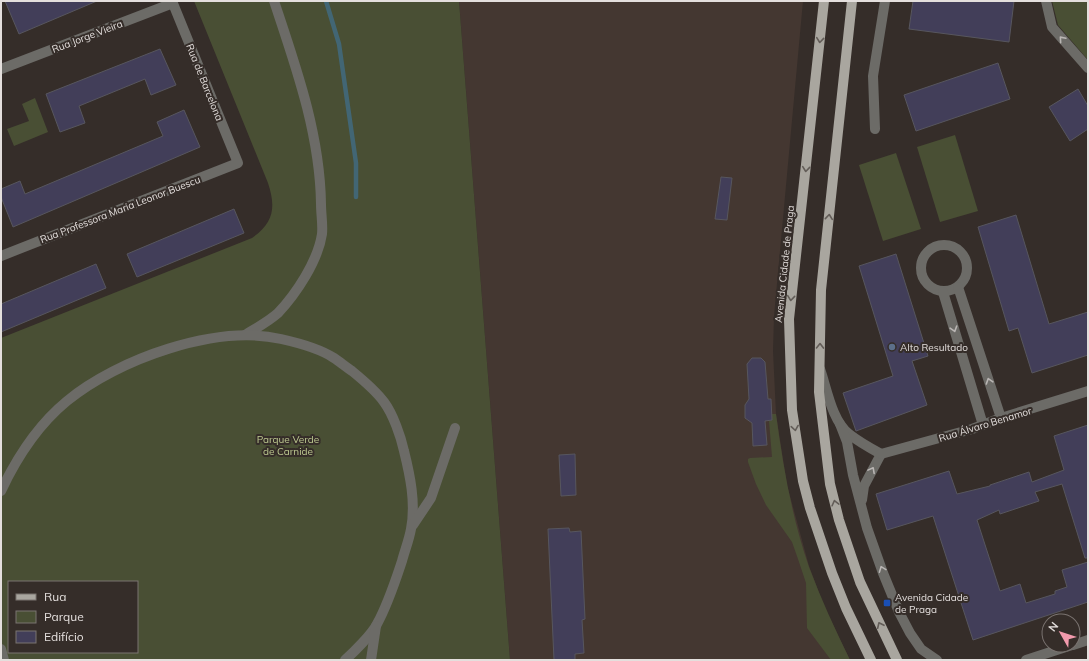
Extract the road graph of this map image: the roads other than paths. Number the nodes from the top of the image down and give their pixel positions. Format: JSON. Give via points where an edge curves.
{"nodes":[{"id":1,"x":274,"y":1,"type":"edge"},
{"id":2,"x":824,"y":1,"type":"edge"},
{"id":3,"x":852,"y":1,"type":"edge"},
{"id":4,"x":885,"y":1,"type":"edge"},
{"id":5,"x":1046,"y":1,"type":"edge"},
{"id":6,"x":173,"y":2,"type":"edge"},
{"id":7,"x":1088,"y":68,"type":"edge"},
{"id":8,"x":1,"y":69,"type":"edge"},
{"id":9,"x":875,"y":129,"type":"dead end"},
{"id":10,"x":238,"y":163,"type":"joint"},
{"id":11,"x":1,"y":256,"type":"edge"},
{"id":12,"x":958,"y":287,"type":"junction"},
{"id":13,"x":943,"y":292,"type":"junction"},
{"id":14,"x":245,"y":335,"type":"junction"},
{"id":15,"x":820,"y":367,"type":"junction"},
{"id":16,"x":1088,"y":391,"type":"edge"},
{"id":17,"x":1001,"y":418,"type":"junction"},
{"id":18,"x":840,"y":424,"type":"junction"},
{"id":19,"x":983,"y":425,"type":"junction"},
{"id":20,"x":455,"y":428,"type":"dead end"},
{"id":21,"x":881,"y":454,"type":"junction"},
{"id":22,"x":1,"y":491,"type":"edge"},
{"id":23,"x":862,"y":506,"type":"junction"},
{"id":24,"x":412,"y":527,"type":"junction"},
{"id":25,"x":376,"y":626,"type":"junction"},
{"id":26,"x":1,"y":649,"type":"edge"},
{"id":27,"x":921,"y":649,"type":"junction"},
{"id":28,"x":1047,"y":653,"type":"edge"},
{"id":29,"x":4,"y":660,"type":"edge"},
{"id":30,"x":345,"y":660,"type":"edge"},
{"id":31,"x":371,"y":660,"type":"edge"},
{"id":32,"x":871,"y":660,"type":"edge"},
{"id":33,"x":897,"y":660,"type":"edge"},
{"id":34,"x":928,"y":660,"type":"edge"},
{"id":35,"x":937,"y":660,"type":"edge"},
{"id":36,"x":1026,"y":660,"type":"edge"}],
"edges":[{"from":1,"to":14,"type":"street","via":[[313,130],[321,179],[322,234],[317,253],[299,288],[277,314]]},
{"from":2,"to":32,"type":"main road","name":"Avenida Cidade de Praga","one_way":true,"via":[[789,320],[792,410],[810,508],[846,608]]},
{"from":15,"to":3,"type":"main road","one_way":true,"via":[[821,290]]},
{"from":4,"to":9,"type":"street","via":[[873,76]]},
{"from":7,"to":5,"type":"street","one_way":true,"via":[[1052,27]]},
{"from":6,"to":8,"type":"street","name":"Rua Jorge Vieira"},
{"from":6,"to":10,"type":"street","name":"Rua de Barcelona"},
{"from":10,"to":11,"type":"street","name":"Rua Professora Maria Leonor Buescu"},
{"from":12,"to":13,"type":"street"},
{"from":12,"to":13,"type":"street","via":[[967,273],[965,258],[953,247],[937,246],[925,256],[921,272],[929,286]]},
{"from":17,"to":12,"type":"street","one_way":true},
{"from":13,"to":19,"type":"street","one_way":true},
{"from":14,"to":22,"type":"street","via":[[173,347],[104,376],[67,401],[50,418],[12,467]]},
{"from":14,"to":24,"type":"street","via":[[280,338],[309,346],[334,358],[359,377],[385,403],[400,435],[409,469],[413,507]]},
{"from":15,"to":18,"type":"street"},
{"from":33,"to":15,"type":"main road","one_way":true,"via":[[860,582],[839,520],[830,484],[819,392]]},
{"from":16,"to":17,"type":"street","name":"Rua Álvaro Benamor"},
{"from":17,"to":19,"type":"street","name":"Rua Álvaro Benamor"},
{"from":18,"to":21,"type":"street","via":[[849,434]]},
{"from":18,"to":23,"type":"street"},
{"from":19,"to":21,"type":"street","name":"Rua Álvaro Benamor"},
{"from":20,"to":24,"type":"street","via":[[431,498]]},
{"from":23,"to":21,"type":"street","one_way":true,"via":[[864,486]]},
{"from":27,"to":23,"type":"street","one_way":true,"via":[[900,612],[883,573]]},
{"from":24,"to":25,"type":"street","via":[[408,544]]},
{"from":25,"to":30,"type":"street"},
{"from":25,"to":31,"type":"street"},
{"from":26,"to":29,"type":"street"},
{"from":27,"to":34,"type":"street"},
{"from":27,"to":35,"type":"street"},
{"from":28,"to":36,"type":"street"}]}
